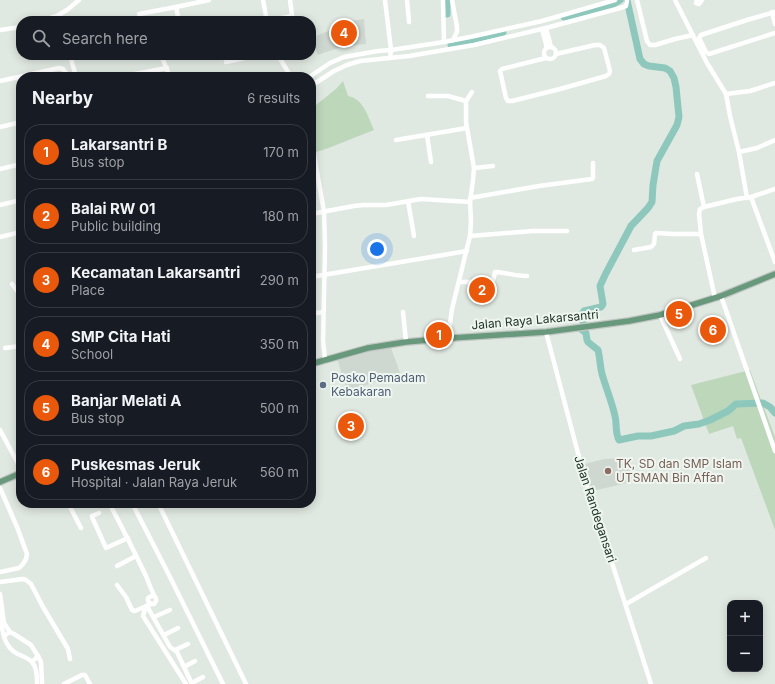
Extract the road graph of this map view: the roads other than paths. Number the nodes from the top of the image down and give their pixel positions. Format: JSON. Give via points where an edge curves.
{"nodes":[{"id":1,"x":80,"y":0,"type":"edge"},
{"id":2,"x":209,"y":0,"type":"edge"},
{"id":3,"x":263,"y":0,"type":"edge"},
{"id":4,"x":290,"y":0,"type":"edge"},
{"id":5,"x":385,"y":0,"type":"edge"},
{"id":6,"x":407,"y":0,"type":"edge"},
{"id":7,"x":443,"y":0,"type":"edge"},
{"id":8,"x":452,"y":0,"type":"edge"},
{"id":9,"x":615,"y":0,"type":"edge"},
{"id":10,"x":627,"y":0,"type":"edge"},
{"id":11,"x":637,"y":0,"type":"edge"},
{"id":12,"x":675,"y":0,"type":"edge"},
{"id":13,"x":697,"y":0,"type":"edge"},
{"id":14,"x":702,"y":0,"type":"edge"},
{"id":15,"x":176,"y":7,"type":"junction"},
{"id":16,"x":774,"y":12,"type":"edge"},
{"id":17,"x":139,"y":14,"type":"dead end"},
{"id":18,"x":57,"y":16,"type":"edge"},
{"id":19,"x":178,"y":16,"type":"edge"},
{"id":20,"x":267,"y":16,"type":"edge"},
{"id":21,"x":291,"y":16,"type":"edge"},
{"id":22,"x":444,"y":17,"type":"junction"},
{"id":23,"x":455,"y":17,"type":"junction"},
{"id":24,"x":409,"y":22,"type":"dead end"},
{"id":25,"x":775,"y":24,"type":"edge"},
{"id":26,"x":543,"y":26,"type":"junction"},
{"id":27,"x":16,"y":28,"type":"edge"},
{"id":28,"x":0,"y":30,"type":"edge"},
{"id":29,"x":775,"y":33,"type":"edge"},
{"id":30,"x":693,"y":35,"type":"junction"},
{"id":31,"x":454,"y":40,"type":"junction"},
{"id":32,"x":444,"y":42,"type":"junction"},
{"id":33,"x":549,"y":48,"type":"junction"},
{"id":34,"x":390,"y":50,"type":"junction"},
{"id":35,"x":556,"y":54,"type":"junction"},
{"id":36,"x":390,"y":58,"type":"junction"},
{"id":37,"x":546,"y":58,"type":"junction"},
{"id":38,"x":71,"y":60,"type":"edge"},
{"id":39,"x":164,"y":60,"type":"edge"},
{"id":40,"x":235,"y":60,"type":"edge"},
{"id":41,"x":281,"y":60,"type":"edge"},
{"id":42,"x":226,"y":62,"type":"dead end"},
{"id":43,"x":167,"y":68,"type":"junction"},
{"id":44,"x":41,"y":72,"type":"edge"},
{"id":45,"x":65,"y":72,"type":"edge"},
{"id":46,"x":75,"y":72,"type":"edge"},
{"id":47,"x":146,"y":72,"type":"edge"},
{"id":48,"x":168,"y":72,"type":"edge"},
{"id":49,"x":288,"y":72,"type":"edge"},
{"id":50,"x":316,"y":72,"type":"edge"},
{"id":51,"x":16,"y":77,"type":"edge"},
{"id":52,"x":0,"y":81,"type":"edge"},
{"id":53,"x":316,"y":83,"type":"edge"},
{"id":54,"x":775,"y":83,"type":"edge"},
{"id":55,"x":472,"y":92,"type":"dead end"},
{"id":56,"x":726,"y":94,"type":"junction"},
{"id":57,"x":428,"y":96,"type":"dead end"},
{"id":58,"x":466,"y":101,"type":"junction"},
{"id":59,"x":16,"y":123,"type":"edge"},
{"id":60,"x":0,"y":127,"type":"edge"},
{"id":61,"x":467,"y":128,"type":"junction"},
{"id":62,"x":427,"y":135,"type":"junction"},
{"id":63,"x":396,"y":140,"type":"dead end"},
{"id":64,"x":775,"y":140,"type":"edge"},
{"id":65,"x":739,"y":152,"type":"junction"},
{"id":66,"x":431,"y":162,"type":"dead end"},
{"id":67,"x":593,"y":163,"type":"dead end"},
{"id":68,"x":16,"y":165,"type":"edge"},
{"id":69,"x":316,"y":166,"type":"edge"},
{"id":70,"x":493,"y":166,"type":"dead end"},
{"id":71,"x":474,"y":168,"type":"junction"},
{"id":72,"x":0,"y":169,"type":"edge"},
{"id":73,"x":697,"y":174,"type":"dead end"},
{"id":74,"x":775,"y":189,"type":"edge"},
{"id":75,"x":749,"y":197,"type":"junction"},
{"id":76,"x":470,"y":200,"type":"junction"},
{"id":77,"x":16,"y":201,"type":"edge"},
{"id":78,"x":408,"y":201,"type":"junction"},
{"id":79,"x":0,"y":204,"type":"edge"},
{"id":80,"x":704,"y":207,"type":"junction"},
{"id":81,"x":324,"y":212,"type":"junction"},
{"id":82,"x":316,"y":213,"type":"edge"},
{"id":83,"x":567,"y":231,"type":"dead end"},
{"id":84,"x":16,"y":233,"type":"edge"},
{"id":85,"x":701,"y":234,"type":"junction"},
{"id":86,"x":414,"y":236,"type":"dead end"},
{"id":87,"x":470,"y":236,"type":"junction"},
{"id":88,"x":0,"y":237,"type":"edge"},
{"id":89,"x":634,"y":250,"type":"dead end"},
{"id":90,"x":467,"y":251,"type":"junction"},
{"id":91,"x":775,"y":262,"type":"edge"},
{"id":92,"x":775,"y":274,"type":"edge"},
{"id":93,"x":325,"y":275,"type":"junction"},
{"id":94,"x":316,"y":276,"type":"edge"},
{"id":95,"x":527,"y":276,"type":"dead end"},
{"id":96,"x":459,"y":282,"type":"junction"},
{"id":97,"x":12,"y":284,"type":"dead end"},
{"id":98,"x":16,"y":290,"type":"edge"},
{"id":99,"x":718,"y":297,"type":"junction"},
{"id":100,"x":323,"y":312,"type":"junction"},
{"id":101,"x":403,"y":312,"type":"dead end"},
{"id":102,"x":316,"y":313,"type":"edge"},
{"id":103,"x":660,"y":315,"type":"junction"},
{"id":104,"x":546,"y":332,"type":"junction"},
{"id":105,"x":448,"y":338,"type":"junction"},
{"id":106,"x":406,"y":342,"type":"junction"},
{"id":107,"x":16,"y":347,"type":"edge"},
{"id":108,"x":5,"y":348,"type":"dead end"},
{"id":109,"x":680,"y":359,"type":"dead end"},
{"id":110,"x":325,"y":360,"type":"junction"},
{"id":111,"x":316,"y":363,"type":"edge"},
{"id":112,"x":0,"y":430,"type":"edge"},
{"id":113,"x":775,"y":451,"type":"edge"},
{"id":114,"x":16,"y":460,"type":"edge"},
{"id":115,"x":16,"y":475,"type":"edge"},
{"id":116,"x":0,"y":482,"type":"edge"},
{"id":117,"x":0,"y":488,"type":"edge"},
{"id":118,"x":71,"y":508,"type":"edge"},
{"id":119,"x":112,"y":508,"type":"edge"},
{"id":120,"x":135,"y":508,"type":"edge"},
{"id":121,"x":160,"y":508,"type":"edge"},
{"id":122,"x":98,"y":513,"type":"dead end"},
{"id":123,"x":81,"y":528,"type":"dead end"},
{"id":124,"x":128,"y":538,"type":"junction"},
{"id":125,"x":136,"y":556,"type":"junction"},
{"id":126,"x":706,"y":558,"type":"dead end"},
{"id":127,"x":117,"y":566,"type":"dead end"},
{"id":128,"x":0,"y":572,"type":"edge"},
{"id":129,"x":0,"y":582,"type":"edge"},
{"id":130,"x":117,"y":586,"type":"dead end"},
{"id":131,"x":0,"y":594,"type":"edge"},
{"id":132,"x":626,"y":604,"type":"junction"},
{"id":133,"x":148,"y":605,"type":"junction"},
{"id":134,"x":170,"y":610,"type":"dead end"},
{"id":135,"x":0,"y":614,"type":"edge"},
{"id":136,"x":154,"y":618,"type":"junction"},
{"id":137,"x":178,"y":628,"type":"dead end"},
{"id":138,"x":10,"y":632,"type":"junction"},
{"id":139,"x":164,"y":635,"type":"junction"},
{"id":140,"x":4,"y":636,"type":"junction"},
{"id":141,"x":188,"y":644,"type":"dead end"},
{"id":142,"x":175,"y":650,"type":"junction"},
{"id":143,"x":38,"y":656,"type":"junction"},
{"id":144,"x":70,"y":659,"type":"dead end"},
{"id":145,"x":33,"y":661,"type":"junction"},
{"id":146,"x":195,"y":661,"type":"dead end"},
{"id":147,"x":184,"y":667,"type":"junction"},
{"id":148,"x":203,"y":677,"type":"dead end"},
{"id":149,"x":37,"y":684,"type":"edge"},
{"id":150,"x":42,"y":684,"type":"edge"},
{"id":151,"x":64,"y":684,"type":"edge"},
{"id":152,"x":90,"y":684,"type":"edge"},
{"id":153,"x":190,"y":684,"type":"edge"},
{"id":154,"x":223,"y":684,"type":"edge"},
{"id":155,"x":246,"y":684,"type":"edge"},
{"id":156,"x":651,"y":684,"type":"edge"}],
"edges":[{"from":1,"to":18,"type":"street"},
{"from":2,"to":15,"type":"street"},
{"from":3,"to":20,"type":"street"},
{"from":4,"to":21,"type":"street"},
{"from":5,"to":34,"type":"street"},
{"from":6,"to":24,"type":"street"},
{"from":7,"to":22,"type":"street"},
{"from":8,"to":23,"type":"street"},
{"from":9,"to":26,"type":"street"},
{"from":10,"to":26,"type":"street","via":[[626,6]]},
{"from":11,"to":30,"type":"street","via":[[650,45]]},
{"from":12,"to":30,"type":"street"},
{"from":13,"to":14,"type":"street","via":[[696,3],[699,4]]},
{"from":15,"to":17,"type":"street"},
{"from":15,"to":19,"type":"street"},
{"from":16,"to":25,"type":"street"},
{"from":16,"to":29,"type":"street","via":[[709,32],[698,38],[709,54]]},
{"from":22,"to":23,"type":"street"},
{"from":22,"to":32,"type":"street"},
{"from":23,"to":31,"type":"street","via":[[457,27]]},
{"from":26,"to":31,"type":"street"},
{"from":26,"to":33,"type":"street"},
{"from":26,"to":36,"type":"street","via":[[474,44]]},
{"from":27,"to":28,"type":"street"},
{"from":30,"to":56,"type":"street"},
{"from":31,"to":32,"type":"street"},
{"from":32,"to":34,"type":"street"},
{"from":33,"to":35,"type":"street","via":[[555,50]]},
{"from":33,"to":37,"type":"street","via":[[544,52]]},
{"from":34,"to":36,"type":"street"},
{"from":34,"to":50,"type":"street","via":[[344,57]]},
{"from":35,"to":37,"type":"street","via":[[552,59]]},
{"from":35,"to":37,"type":"street","via":[[600,45],[604,48],[609,74],[508,101],[500,71]]},
{"from":36,"to":53,"type":"street","via":[[347,65],[334,70]]},
{"from":38,"to":46,"type":"street"},
{"from":39,"to":43,"type":"street"},
{"from":40,"to":42,"type":"street"},
{"from":41,"to":49,"type":"street"},
{"from":43,"to":47,"type":"street"},
{"from":43,"to":48,"type":"street"},
{"from":44,"to":45,"type":"street","via":[[59,68]]},
{"from":51,"to":52,"type":"street"},
{"from":54,"to":56,"type":"street","via":[[750,91]]},
{"from":55,"to":58,"type":"street"},
{"from":56,"to":65,"type":"street"},
{"from":57,"to":58,"type":"street","via":[[448,96]]},
{"from":58,"to":61,"type":"street"},
{"from":59,"to":60,"type":"street"},
{"from":61,"to":62,"type":"street"},
{"from":61,"to":71,"type":"street"},
{"from":62,"to":63,"type":"street"},
{"from":62,"to":66,"type":"street"},
{"from":64,"to":65,"type":"street"},
{"from":65,"to":75,"type":"street"},
{"from":67,"to":76,"type":"street","via":[[592,180],[539,186]]},
{"from":68,"to":72,"type":"street"},
{"from":69,"to":81,"type":"street"},
{"from":70,"to":71,"type":"street"},
{"from":71,"to":76,"type":"street"},
{"from":73,"to":80,"type":"street"},
{"from":74,"to":75,"type":"street"},
{"from":75,"to":80,"type":"street"},
{"from":75,"to":91,"type":"street"},
{"from":76,"to":78,"type":"street"},
{"from":76,"to":87,"type":"street"},
{"from":77,"to":79,"type":"street"},
{"from":78,"to":81,"type":"street","via":[[354,206]]},
{"from":78,"to":86,"type":"street"},
{"from":80,"to":85,"type":"street","via":[[700,209],[699,214]]},
{"from":81,"to":82,"type":"street"},
{"from":81,"to":93,"type":"street"},
{"from":83,"to":87,"type":"street"},
{"from":84,"to":88,"type":"street"},
{"from":85,"to":89,"type":"street","via":[[656,233],[651,247]]},
{"from":85,"to":99,"type":"street"},
{"from":87,"to":90,"type":"street"},
{"from":90,"to":93,"type":"street"},
{"from":90,"to":96,"type":"street"},
{"from":92,"to":99,"type":"main road","name":"Jalan Raya Lakarsantri"},
{"from":93,"to":94,"type":"street"},
{"from":93,"to":100,"type":"street"},
{"from":95,"to":96,"type":"street","via":[[495,272],[493,281],[490,282]]},
{"from":96,"to":105,"type":"street"},
{"from":97,"to":98,"type":"street"},
{"from":99,"to":103,"type":"main road","name":"Jalan Raya Lakarsantri"},
{"from":99,"to":113,"type":"street"},
{"from":100,"to":102,"type":"street"},
{"from":100,"to":110,"type":"street"},
{"from":101,"to":106,"type":"street"},
{"from":103,"to":104,"type":"main road","name":"Jalan Raya Lakarsantri"},
{"from":103,"to":109,"type":"street"},
{"from":104,"to":105,"type":"main road","name":"Jalan Raya Lakarsantri"},
{"from":104,"to":132,"type":"street","name":"Jalan Randegansari","via":[[584,476]]},
{"from":105,"to":106,"type":"main road","name":"Jalan Raya Lakarsantri"},
{"from":106,"to":110,"type":"main road","name":"Jalan Raya Lakarsantri","via":[[368,348]]},
{"from":107,"to":108,"type":"street"},
{"from":110,"to":111,"type":"main road","name":"Jalan Raya Lakarsantri"},
{"from":112,"to":114,"type":"street"},
{"from":115,"to":116,"type":"main road"},
{"from":117,"to":128,"type":"street","via":[[27,554],[19,568]]},
{"from":118,"to":123,"type":"street"},
{"from":119,"to":124,"type":"street"},
{"from":120,"to":154,"type":"street"},
{"from":121,"to":155,"type":"street"},
{"from":122,"to":124,"type":"street","via":[[92,517],[106,548]]},
{"from":124,"to":125,"type":"street"},
{"from":125,"to":127,"type":"street"},
{"from":125,"to":133,"type":"street","via":[[156,598],[154,604]]},
{"from":126,"to":132,"type":"street"},
{"from":129,"to":144,"type":"street","via":[[26,580],[31,584],[68,649]]},
{"from":130,"to":133,"type":"street","via":[[132,610]]},
{"from":131,"to":138,"type":"street","via":[[4,623]]},
{"from":132,"to":156,"type":"street","name":"Jalan Randegansari"},
{"from":133,"to":136,"type":"street"},
{"from":133,"to":153,"type":"street","via":[[143,616]]},
{"from":134,"to":136,"type":"street"},
{"from":135,"to":140,"type":"street"},
{"from":136,"to":139,"type":"street"},
{"from":137,"to":139,"type":"street"},
{"from":138,"to":140,"type":"street"},
{"from":138,"to":143,"type":"street","via":[[31,645]]},
{"from":139,"to":142,"type":"street","via":[[170,647]]},
{"from":140,"to":145,"type":"street","via":[[14,651]]},
{"from":141,"to":142,"type":"street"},
{"from":142,"to":147,"type":"street"},
{"from":143,"to":145,"type":"street"},
{"from":143,"to":150,"type":"street","via":[[41,662]]},
{"from":145,"to":149,"type":"street"},
{"from":146,"to":147,"type":"street"},
{"from":147,"to":153,"type":"street"},
{"from":148,"to":153,"type":"street"},
{"from":151,"to":152,"type":"street","via":[[82,675]]}]}
